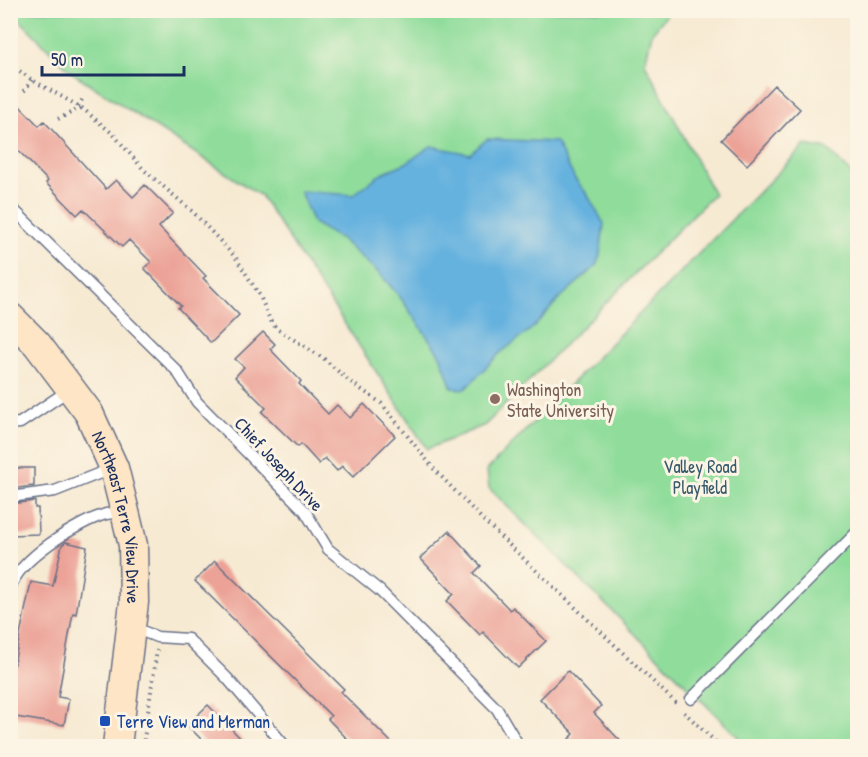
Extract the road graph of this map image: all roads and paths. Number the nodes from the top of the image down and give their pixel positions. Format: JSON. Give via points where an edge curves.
{"nodes":[{"id":1,"x":10,"y":64,"type":"edge"},
{"id":2,"x":32,"y":80,"type":"junction"},
{"id":3,"x":24,"y":91,"type":"dead end"},
{"id":4,"x":84,"y":97,"type":"dead end"},
{"id":5,"x":80,"y":107,"type":"junction"},
{"id":6,"x":58,"y":119,"type":"dead end"},
{"id":7,"x":10,"y":206,"type":"edge"},
{"id":8,"x":10,"y":317,"type":"edge"},
{"id":9,"x":72,"y":389,"type":"junction"},
{"id":10,"x":10,"y":424,"type":"edge"},
{"id":11,"x":114,"y":468,"type":"junction"},
{"id":12,"x":10,"y":496,"type":"edge"},
{"id":13,"x":125,"y":512,"type":"junction"},
{"id":14,"x":858,"y":531,"type":"edge"},
{"id":15,"x":10,"y":589,"type":"edge"},
{"id":16,"x":132,"y":627,"type":"junction"},
{"id":17,"x":691,"y":699,"type":"dead end"},
{"id":18,"x":117,"y":747,"type":"edge"},
{"id":19,"x":285,"y":747,"type":"edge"},
{"id":20,"x":519,"y":747,"type":"edge"},
{"id":21,"x":720,"y":747,"type":"edge"}],
"edges":[{"from":1,"to":2,"type":"path"},
{"from":2,"to":3,"type":"path"},
{"from":2,"to":5,"type":"path"},
{"from":4,"to":5,"type":"path"},
{"from":5,"to":6,"type":"path"},
{"from":5,"to":21,"type":"path","via":[[112,134],[152,179],[193,212],[236,258],[277,330],[323,358],[381,404],[434,469],[484,521]]},
{"from":7,"to":20,"type":"lane","name":"Chief Joseph Drive","via":[[177,371],[196,402],[305,511],[328,549],[380,591],[497,709]]},
{"from":8,"to":9,"type":"main road","name":"Northeast Terre View Drive"},
{"from":9,"to":10,"type":"lane","via":[[20,423]]},
{"from":9,"to":11,"type":"main road","name":"Northeast Terre View Drive","via":[[89,413]]},
{"from":11,"to":12,"type":"lane","via":[[55,491]]},
{"from":11,"to":13,"type":"main road","name":"Northeast Terre View Drive"},
{"from":13,"to":15,"type":"lane","via":[[105,514],[55,540],[27,564]]},
{"from":13,"to":16,"type":"main road","name":"Northeast Terre View Drive","via":[[133,544]]},
{"from":14,"to":17,"type":"lane"},
{"from":16,"to":18,"type":"main road","name":"Northeast Terre View Drive"},
{"from":16,"to":19,"type":"lane","via":[[157,637],[188,639]]}]}
